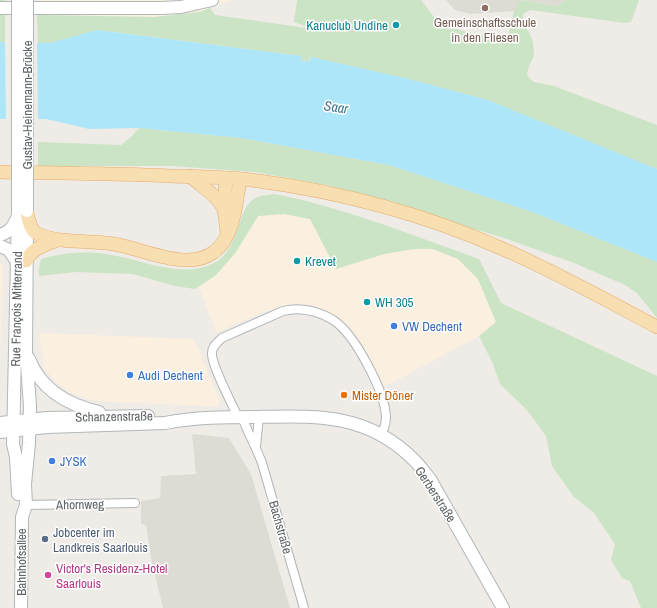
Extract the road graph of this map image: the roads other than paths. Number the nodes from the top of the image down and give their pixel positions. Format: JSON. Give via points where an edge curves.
{"nodes":[{"id":1,"x":18,"y":0,"type":"edge"},
{"id":2,"x":27,"y":0,"type":"edge"},
{"id":3,"x":212,"y":0,"type":"edge"},
{"id":4,"x":0,"y":8,"type":"edge"},
{"id":5,"x":0,"y":172,"type":"edge"},
{"id":6,"x":190,"y":176,"type":"junction"},
{"id":7,"x":226,"y":178,"type":"junction"},
{"id":8,"x":240,"y":179,"type":"junction"},
{"id":9,"x":224,"y":209,"type":"junction"},
{"id":10,"x":22,"y":212,"type":"junction"},
{"id":11,"x":226,"y":234,"type":"junction"},
{"id":12,"x":0,"y":235,"type":"edge"},
{"id":13,"x":58,"y":240,"type":"junction"},
{"id":14,"x":0,"y":246,"type":"edge"},
{"id":15,"x":21,"y":261,"type":"junction"},
{"id":16,"x":657,"y":327,"type":"edge"},
{"id":17,"x":26,"y":351,"type":"junction"},
{"id":18,"x":116,"y":416,"type":"junction"},
{"id":19,"x":240,"y":417,"type":"junction"},
{"id":20,"x":259,"y":417,"type":"junction"},
{"id":21,"x":181,"y":420,"type":"junction"},
{"id":22,"x":0,"y":423,"type":"edge"},
{"id":23,"x":47,"y":423,"type":"junction"},
{"id":24,"x":30,"y":425,"type":"junction"},
{"id":25,"x":13,"y":426,"type":"junction"},
{"id":26,"x":0,"y":432,"type":"edge"},
{"id":27,"x":381,"y":435,"type":"junction"},
{"id":28,"x":256,"y":446,"type":"junction"},
{"id":29,"x":135,"y":504,"type":"dead end"},
{"id":30,"x":26,"y":505,"type":"junction"},
{"id":31,"x":22,"y":517,"type":"junction"},
{"id":32,"x":21,"y":608,"type":"edge"},
{"id":33,"x":304,"y":608,"type":"edge"},
{"id":34,"x":503,"y":608,"type":"edge"}],
"edges":[{"from":1,"to":10,"type":"street","name":"Gustav-Heinemann-Brücke","bridge":true},
{"from":2,"to":10,"type":"street","name":"Gustav-Heinemann-Brücke","bridge":true},
{"from":3,"to":4,"type":"street","via":[[181,7],[161,8]]},
{"from":5,"to":6,"type":"main road"},
{"from":6,"to":7,"type":"main road"},
{"from":6,"to":9,"type":"main road","via":[[214,194]]},
{"from":7,"to":8,"type":"main road"},
{"from":7,"to":9,"type":"main road"},
{"from":8,"to":11,"type":"main road","via":[[232,222]]},
{"from":8,"to":16,"type":"main road","via":[[335,194],[458,231],[542,267]]},
{"from":9,"to":11,"type":"main road"},
{"from":10,"to":12,"type":"street","via":[[13,228]]},
{"from":10,"to":13,"type":"main road","via":[[36,233]]},
{"from":10,"to":15,"type":"street","name":"Rue François Mitterrand"},
{"from":11,"to":13,"type":"main road","via":[[218,248],[207,256],[187,260],[113,244]]},
{"from":13,"to":15,"type":"main road","via":[[35,249]]},
{"from":14,"to":15,"type":"street"},
{"from":15,"to":17,"type":"street","name":"Rue François Mitterrand"},
{"from":15,"to":25,"type":"street","name":"Rue François Mitterrand"},
{"from":17,"to":18,"type":"street","via":[[33,368],[48,389],[85,409]]},
{"from":17,"to":24,"type":"street","name":"Rue François Mitterrand"},
{"from":18,"to":21,"type":"street","name":"Schanzenstraße","via":[[165,416]]},
{"from":18,"to":23,"type":"street","name":"Schanzenstraße"},
{"from":19,"to":20,"type":"street","name":"Gerberstraße"},
{"from":19,"to":21,"type":"street","name":"Schanzenstraße"},
{"from":19,"to":27,"type":"street","name":"Bachstraße","via":[[214,364],[214,345],[222,338],[283,311],[311,311],[334,321],[358,348],[385,406],[386,419]]},
{"from":19,"to":28,"type":"street","name":"Bachstraße"},
{"from":20,"to":27,"type":"street","name":"Gerberstraße","via":[[332,418]]},
{"from":20,"to":28,"type":"street","name":"Bachstraße"},
{"from":21,"to":23,"type":"street","name":"Schanzenstraße","via":[[165,423]]},
{"from":22,"to":25,"type":"street"},
{"from":23,"to":24,"type":"street"},
{"from":24,"to":25,"type":"street"},
{"from":24,"to":30,"type":"street","name":"Bahnhofsallee","via":[[25,484]]},
{"from":25,"to":26,"type":"street"},
{"from":25,"to":31,"type":"street","name":"Bahnhofsallee","via":[[18,506]]},
{"from":27,"to":34,"type":"street","name":"Gerberstraße","via":[[415,460],[430,479]]},
{"from":28,"to":33,"type":"street","name":"Bachstraße"},
{"from":29,"to":30,"type":"street","name":"Ahornweg"},
{"from":30,"to":31,"type":"street","name":"Bahnhofsallee"},
{"from":31,"to":32,"type":"street","name":"Bahnhofsallee"}]}
